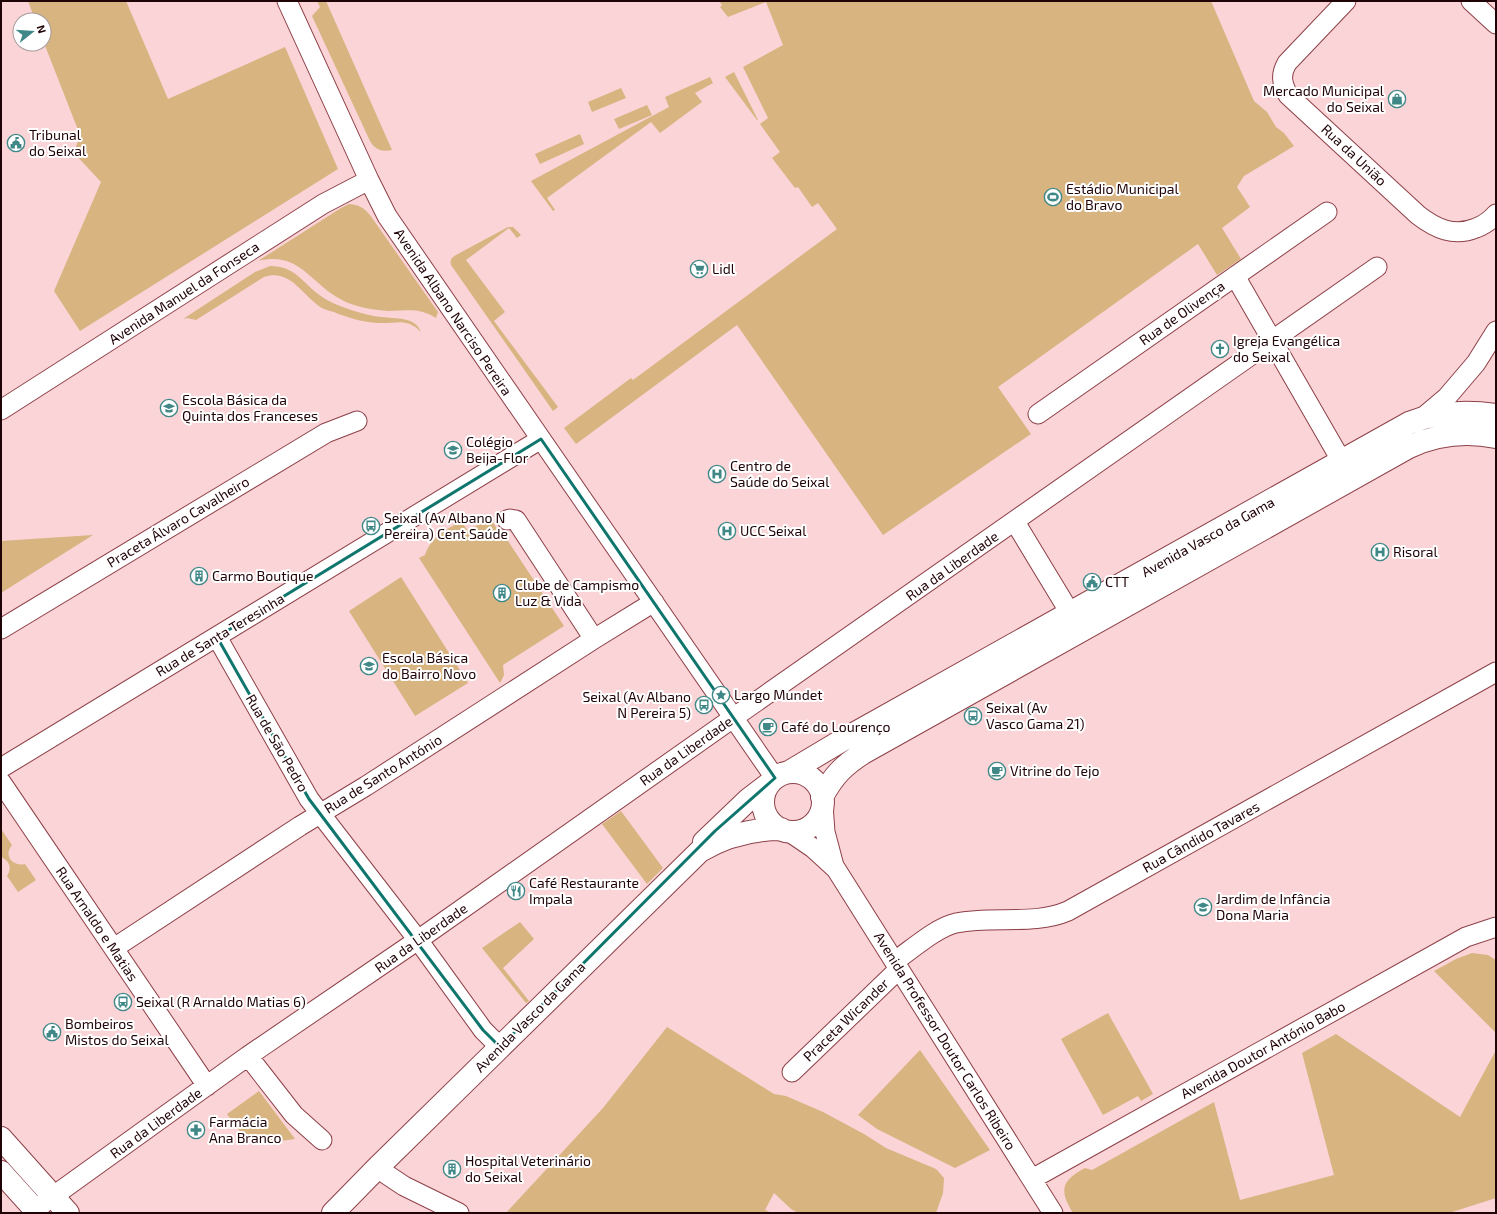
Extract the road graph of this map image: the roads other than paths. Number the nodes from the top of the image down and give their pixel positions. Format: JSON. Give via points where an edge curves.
{"nodes":[{"id":1,"x":287,"y":1,"type":"edge"},
{"id":2,"x":1346,"y":1,"type":"edge"},
{"id":3,"x":1471,"y":1,"type":"edge"},
{"id":4,"x":1491,"y":19,"type":"edge"},
{"id":5,"x":1496,"y":34,"type":"edge"},
{"id":6,"x":368,"y":180,"type":"junction"},
{"id":7,"x":1327,"y":212,"type":"dead end"},
{"id":8,"x":1496,"y":214,"type":"edge"},
{"id":9,"x":1378,"y":267,"type":"dead end"},
{"id":10,"x":1235,"y":276,"type":"junction"},
{"id":11,"x":1496,"y":331,"type":"edge"},
{"id":12,"x":1272,"y":341,"type":"junction"},
{"id":13,"x":1,"y":410,"type":"edge"},
{"id":14,"x":1038,"y":414,"type":"dead end"},
{"id":15,"x":1496,"y":415,"type":"edge"},
{"id":16,"x":1421,"y":419,"type":"junction"},
{"id":17,"x":358,"y":421,"type":"dead end"},
{"id":18,"x":1496,"y":437,"type":"edge"},
{"id":19,"x":541,"y":439,"type":"junction"},
{"id":20,"x":1347,"y":470,"type":"junction"},
{"id":21,"x":507,"y":520,"type":"dead end"},
{"id":22,"x":1015,"y":522,"type":"junction"},
{"id":23,"x":654,"y":602,"type":"junction"},
{"id":24,"x":1075,"y":622,"type":"junction"},
{"id":25,"x":1,"y":629,"type":"edge"},
{"id":26,"x":217,"y":636,"type":"junction"},
{"id":27,"x":594,"y":639,"type":"junction"},
{"id":28,"x":1496,"y":672,"type":"edge"},
{"id":29,"x":734,"y":718,"type":"junction"},
{"id":30,"x":1,"y":768,"type":"edge"},
{"id":31,"x":778,"y":778,"type":"junction"},
{"id":32,"x":1,"y":782,"type":"edge"},
{"id":33,"x":823,"y":801,"type":"junction"},
{"id":34,"x":320,"y":814,"type":"junction"},
{"id":35,"x":785,"y":830,"type":"junction"},
{"id":36,"x":691,"y":859,"type":"junction"},
{"id":37,"x":836,"y":869,"type":"junction"},
{"id":38,"x":1496,"y":927,"type":"edge"},
{"id":39,"x":418,"y":940,"type":"junction"},
{"id":40,"x":114,"y":948,"type":"junction"},
{"id":41,"x":897,"y":965,"type":"junction"},
{"id":42,"x":500,"y":1047,"type":"junction"},
{"id":43,"x":248,"y":1056,"type":"junction"},
{"id":44,"x":792,"y":1072,"type":"dead end"},
{"id":45,"x":208,"y":1086,"type":"junction"},
{"id":46,"x":1,"y":1138,"type":"edge"},
{"id":47,"x":322,"y":1140,"type":"dead end"},
{"id":48,"x":1,"y":1172,"type":"edge"},
{"id":49,"x":373,"y":1172,"type":"junction"},
{"id":50,"x":1032,"y":1180,"type":"junction"},
{"id":51,"x":53,"y":1197,"type":"junction"},
{"id":52,"x":37,"y":1211,"type":"edge"},
{"id":53,"x":68,"y":1213,"type":"edge"},
{"id":54,"x":333,"y":1213,"type":"edge"},
{"id":55,"x":458,"y":1213,"type":"edge"},
{"id":56,"x":1053,"y":1213,"type":"edge"}],
"edges":[{"from":1,"to":6,"type":"street","name":"Avenida Albano Narciso Pereira"},
{"from":2,"to":8,"type":"street","name":"Rua da União","via":[[1283,69],[1282,78],[1288,94],[1430,225],[1445,231],[1463,232],[1486,223]]},
{"from":3,"to":4,"type":"street"},
{"from":4,"to":5,"type":"street"},
{"from":6,"to":13,"type":"street","name":"Avenida Manuel da Fonseca","via":[[323,204]]},
{"from":6,"to":19,"type":"street","name":"Avenida Albano Narciso Pereira","via":[[400,234]]},
{"from":7,"to":10,"type":"street","name":"Rua de Olivença"},
{"from":9,"to":12,"type":"street","name":"Rua da Liberdade"},
{"from":10,"to":12,"type":"street"},
{"from":10,"to":14,"type":"street","name":"Rua de Olivença"},
{"from":11,"to":16,"type":"street","name":"Avenida Vasco da Gama","via":[[1476,363],[1447,397]]},
{"from":12,"to":20,"type":"street"},
{"from":12,"to":22,"type":"street","name":"Rua da Liberdade"},
{"from":15,"to":16,"type":"main road","via":[[1464,413]]},
{"from":16,"to":20,"type":"main road","name":"Avenida Vasco da Gama","via":[[1409,423]]},
{"from":17,"to":25,"type":"street","name":"Praceta Álvaro Cavalheiro","via":[[326,433]]},
{"from":18,"to":20,"type":"main road","name":"Avenida Vasco da Gama","via":[[1470,433],[1424,440]]},
{"from":19,"to":23,"type":"street","name":"Avenida Albano Narciso Pereira"},
{"from":19,"to":26,"type":"street","name":"Rua de Santa Teresinha"},
{"from":20,"to":24,"type":"main road","name":"Avenida Vasco da Gama"},
{"from":21,"to":27,"type":"street","via":[[516,520]]},
{"from":22,"to":24,"type":"street"},
{"from":22,"to":29,"type":"street","name":"Rua da Liberdade"},
{"from":23,"to":27,"type":"street","name":"Rua de Santo António"},
{"from":23,"to":29,"type":"street","name":"Avenida Albano Narciso Pereira"},
{"from":24,"to":31,"type":"main road","name":"Avenida Vasco da Gama","via":[[841,742]]},
{"from":24,"to":33,"type":"main road","name":"Avenida Vasco da Gama","via":[[843,767],[836,774]]},
{"from":26,"to":30,"type":"street","name":"Rua de Santa Teresinha"},
{"from":26,"to":34,"type":"street","name":"Rua de São Pedro","via":[[306,794]]},
{"from":27,"to":34,"type":"street","name":"Rua de Santo António"},
{"from":28,"to":41,"type":"street","name":"Rua Cândido Tavares","via":[[1068,911],[1041,918],[956,923],[938,931]]},
{"from":29,"to":31,"type":"street","name":"Avenida Albano Narciso Pereira"},
{"from":29,"to":39,"type":"street","name":"Rua da Liberdade"},
{"from":31,"to":33,"type":"main road","via":[[797,772],[806,775],[813,779],[821,791]]},
{"from":31,"to":35,"type":"main road","via":[[764,796],[764,805],[770,821]]},
{"from":31,"to":36,"type":"main road","name":"Avenida Vasco da Gama","via":[[749,799],[715,831]]},
{"from":32,"to":40,"type":"street","name":"Rua Arnaldo e Matias"},
{"from":33,"to":35,"type":"main road","via":[[817,820],[811,826],[796,832]]},
{"from":33,"to":37,"type":"street","via":[[825,832]]},
{"from":34,"to":39,"type":"street","name":"Rua de São Pedro"},
{"from":34,"to":40,"type":"street","name":"Rua de Santo António"},
{"from":35,"to":36,"type":"main road","name":"Avenida Vasco da Gama","via":[[756,830],[732,836],[709,845]]},
{"from":35,"to":37,"type":"street","via":[[813,848]]},
{"from":36,"to":42,"type":"main road","name":"Avenida Vasco da Gama"},
{"from":37,"to":41,"type":"street","name":"Avenida Professor Doutor Carlos Ribeiro"},
{"from":38,"to":50,"type":"street","name":"Avenida Doutor António Babo","via":[[1466,937]]},
{"from":39,"to":42,"type":"street","name":"Rua de São Pedro","via":[[483,1030]]},
{"from":39,"to":43,"type":"street","name":"Rua da Liberdade"},
{"from":40,"to":45,"type":"street","name":"Rua Arnaldo e Matias"},
{"from":41,"to":44,"type":"street","name":"Praceta Wicander"},
{"from":41,"to":50,"type":"street","name":"Avenida Professor Doutor Carlos Ribeiro"},
{"from":42,"to":49,"type":"main road","name":"Avenida Vasco da Gama"},
{"from":43,"to":45,"type":"street","name":"Rua da Liberdade"},
{"from":43,"to":47,"type":"street","via":[[294,1115]]},
{"from":45,"to":51,"type":"street","name":"Rua da Liberdade"},
{"from":46,"to":51,"type":"main road"},
{"from":48,"to":52,"type":"main road"},
{"from":49,"to":54,"type":"main road","name":"Avenida Vasco da Gama"},
{"from":49,"to":55,"type":"street"},
{"from":50,"to":56,"type":"street","name":"Avenida Professor Doutor Carlos Ribeiro"},
{"from":51,"to":52,"type":"street","name":"Rua da Liberdade"},
{"from":51,"to":53,"type":"main road"}]}
